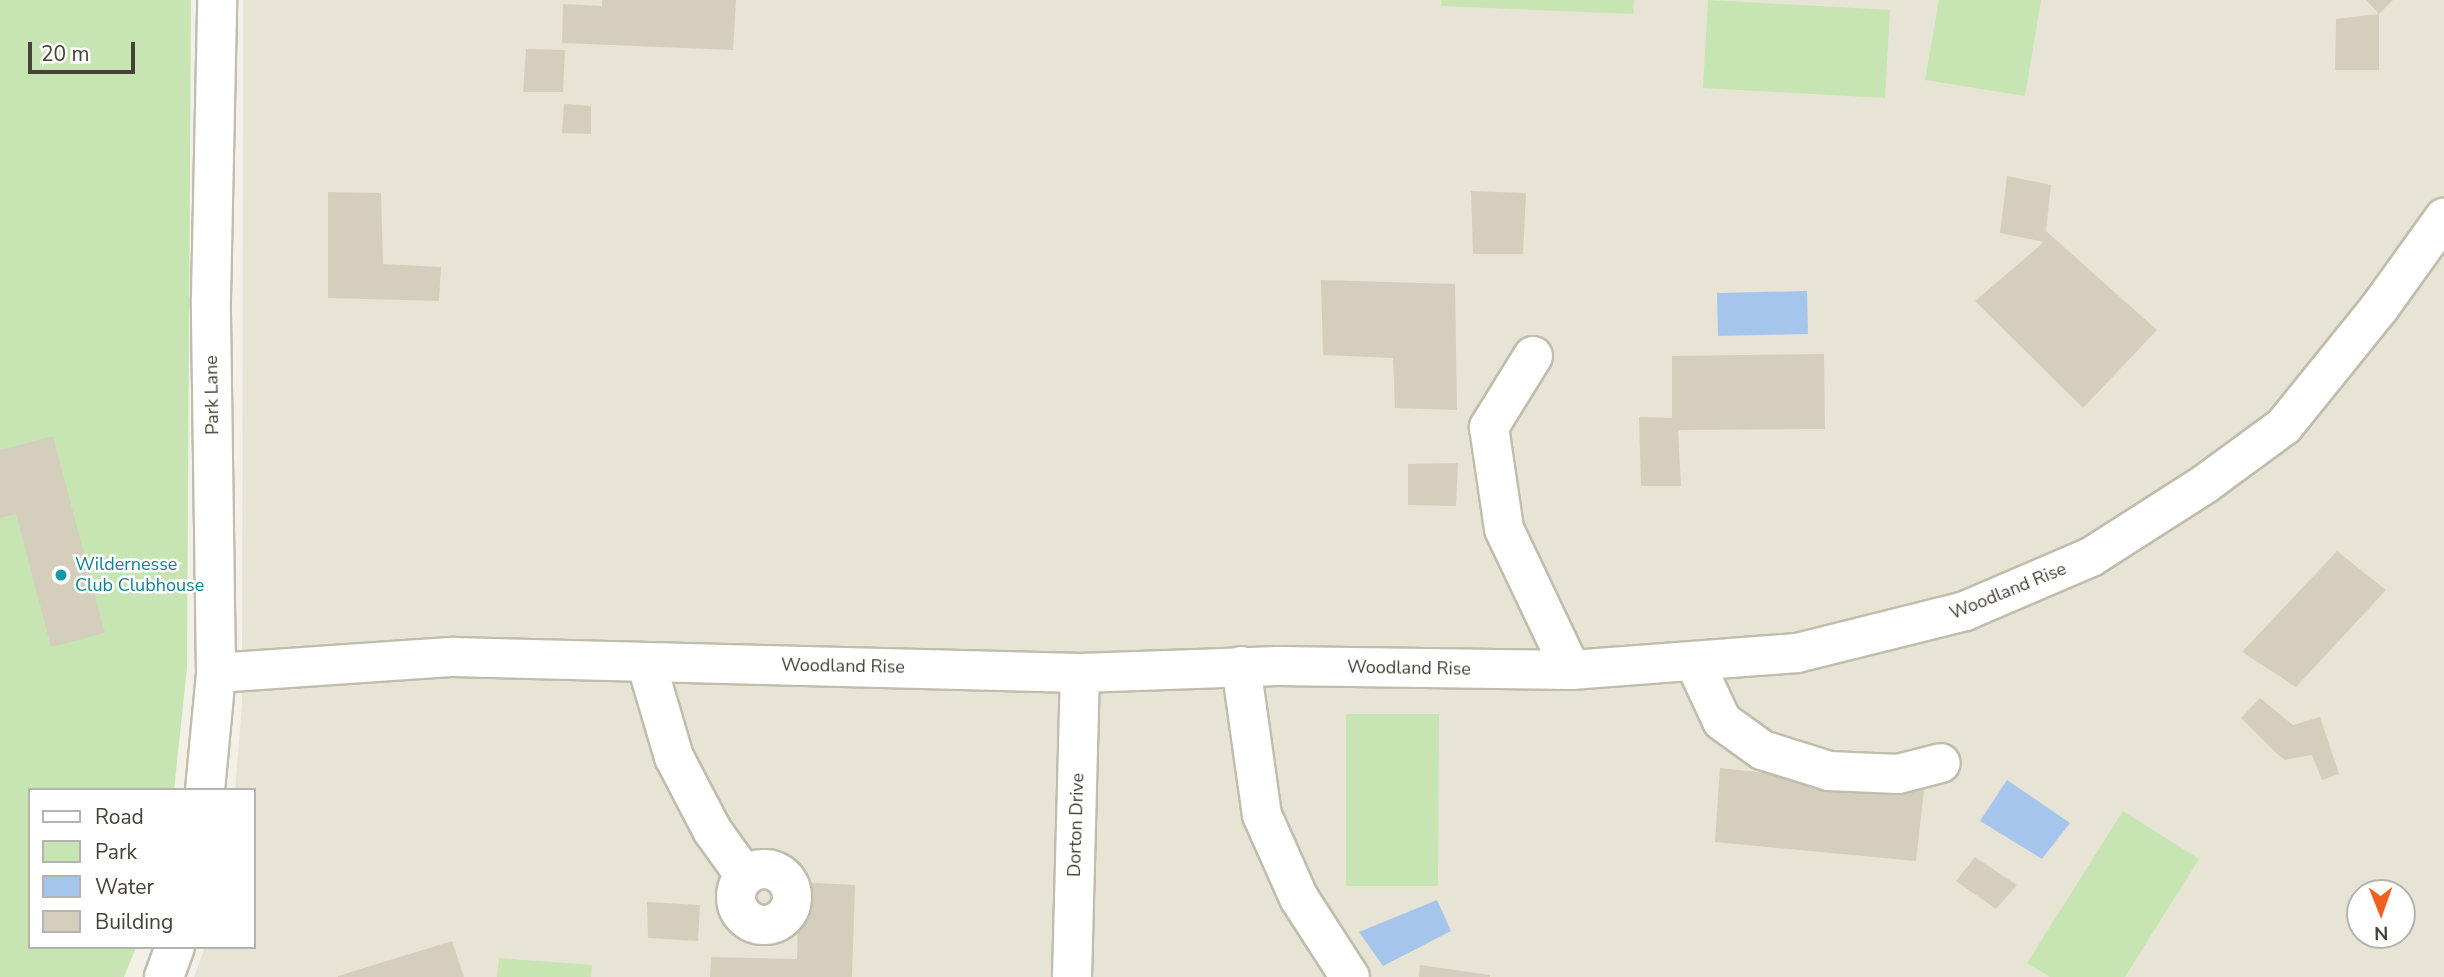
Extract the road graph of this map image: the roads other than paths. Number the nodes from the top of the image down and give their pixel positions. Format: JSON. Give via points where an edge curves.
{"nodes":[{"id":1,"x":217,"y":0,"type":"edge"},
{"id":2,"x":2444,"y":218,"type":"edge"},
{"id":3,"x":1533,"y":356,"type":"dead end"},
{"id":4,"x":1694,"y":661,"type":"junction"},
{"id":5,"x":646,"y":662,"type":"junction"},
{"id":6,"x":1241,"y":666,"type":"junction"},
{"id":7,"x":1571,"y":670,"type":"junction"},
{"id":8,"x":216,"y":673,"type":"junction"},
{"id":9,"x":1080,"y":673,"type":"junction"},
{"id":10,"x":1941,"y":763,"type":"dead end"},
{"id":11,"x":205,"y":788,"type":"edge"},
{"id":12,"x":745,"y":876,"type":"dead end"},
{"id":13,"x":174,"y":949,"type":"edge"},
{"id":14,"x":164,"y":977,"type":"edge"},
{"id":15,"x":1072,"y":977,"type":"edge"},
{"id":16,"x":1350,"y":977,"type":"edge"}],
"edges":[{"from":1,"to":8,"type":"street","name":"Park Lane","via":[[211,298]]},
{"from":2,"to":4,"type":"street","name":"Woodland Rise","via":[[2380,307],[2284,426],[2091,558],[1965,611],[1797,653]]},
{"from":3,"to":7,"type":"street","via":[[1489,427],[1504,530]]},
{"from":4,"to":7,"type":"street","name":"Woodland Rise"},
{"from":4,"to":10,"type":"street","via":[[1722,721],[1762,750],[1829,771],[1898,774]]},
{"from":5,"to":8,"type":"street","name":"Woodland Rise","via":[[453,657]]},
{"from":5,"to":9,"type":"street","name":"Woodland Rise"},
{"from":5,"to":12,"type":"street","via":[[674,757],[712,830]]},
{"from":6,"to":7,"type":"street","name":"Woodland Rise"},
{"from":6,"to":9,"type":"street","name":"Woodland Rise"},
{"from":6,"to":16,"type":"street","via":[[1262,815],[1299,898]]},
{"from":8,"to":11,"type":"street","name":"Park Lane"},
{"from":9,"to":15,"type":"street","name":"Dorton Drive"},
{"from":13,"to":14,"type":"street"}]}
